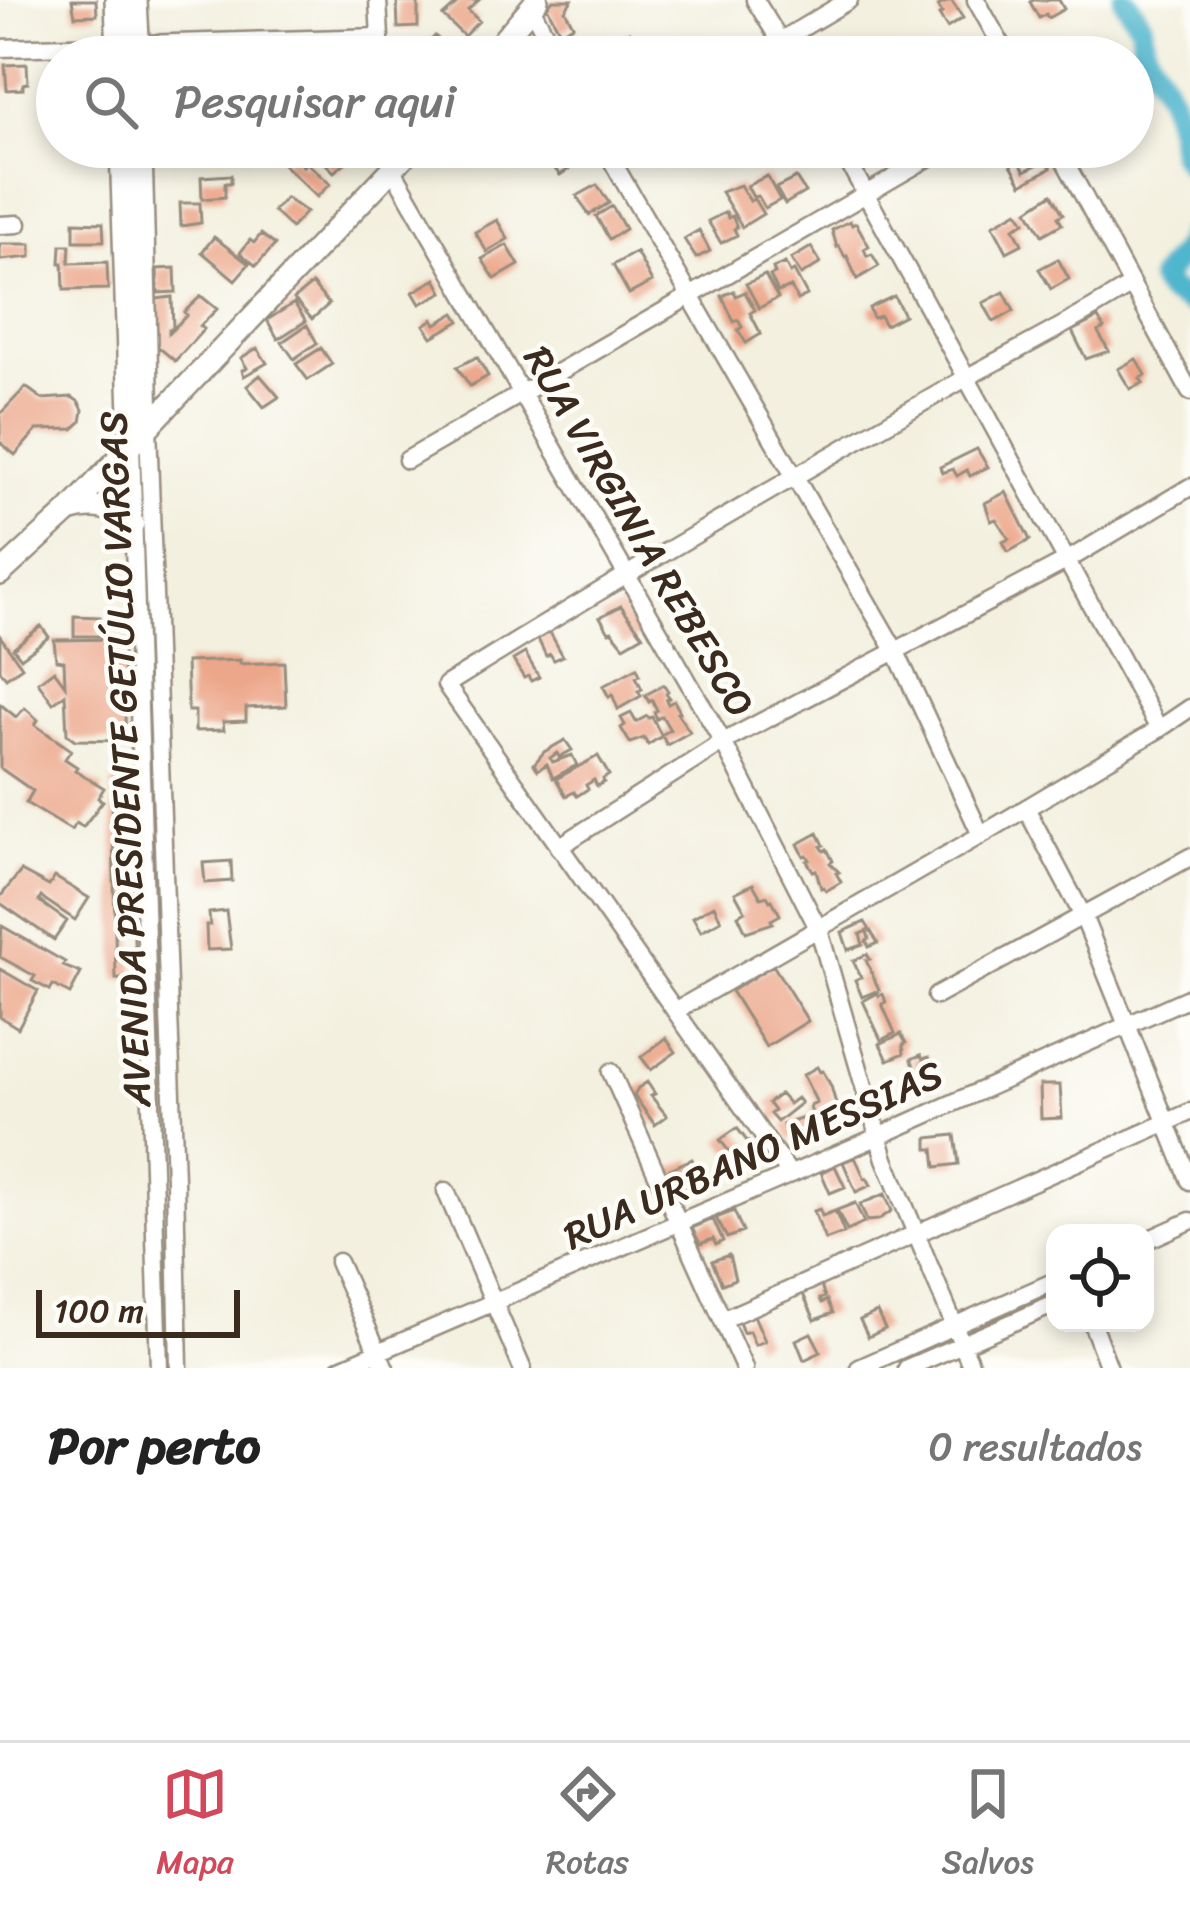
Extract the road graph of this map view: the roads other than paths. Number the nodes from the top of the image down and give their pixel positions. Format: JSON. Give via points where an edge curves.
{"nodes":[{"id":1,"x":116,"y":0,"type":"edge"},
{"id":2,"x":136,"y":0,"type":"edge"},
{"id":3,"x":378,"y":0,"type":"edge"},
{"id":4,"x":755,"y":0,"type":"edge"},
{"id":5,"x":849,"y":0,"type":"edge"},
{"id":6,"x":976,"y":0,"type":"edge"},
{"id":7,"x":534,"y":3,"type":"edge"},
{"id":8,"x":124,"y":36,"type":"edge"},
{"id":9,"x":130,"y":36,"type":"edge"},
{"id":10,"x":380,"y":36,"type":"edge"},
{"id":11,"x":506,"y":36,"type":"edge"},
{"id":12,"x":548,"y":36,"type":"edge"},
{"id":13,"x":778,"y":36,"type":"edge"},
{"id":14,"x":787,"y":36,"type":"edge"},
{"id":15,"x":996,"y":36,"type":"edge"},
{"id":16,"x":0,"y":48,"type":"edge"},
{"id":17,"x":36,"y":49,"type":"edge"},
{"id":18,"x":122,"y":168,"type":"edge"},
{"id":19,"x":142,"y":168,"type":"edge"},
{"id":20,"x":617,"y":168,"type":"edge"},
{"id":21,"x":852,"y":168,"type":"edge"},
{"id":22,"x":910,"y":168,"type":"edge"},
{"id":23,"x":1068,"y":168,"type":"edge"},
{"id":24,"x":393,"y":170,"type":"joint"},
{"id":25,"x":866,"y":193,"type":"junction"},
{"id":26,"x":1131,"y":285,"type":"junction"},
{"id":27,"x":690,"y":298,"type":"junction"},
{"id":28,"x":966,"y":378,"type":"junction"},
{"id":29,"x":1190,"y":392,"type":"edge"},
{"id":30,"x":524,"y":393,"type":"junction"},
{"id":31,"x":148,"y":426,"type":"junction"},
{"id":32,"x":131,"y":444,"type":"junction"},
{"id":33,"x":407,"y":460,"type":"dead end"},
{"id":34,"x":796,"y":478,"type":"junction"},
{"id":35,"x":1190,"y":487,"type":"edge"},
{"id":36,"x":69,"y":511,"type":"junction"},
{"id":37,"x":133,"y":524,"type":"junction"},
{"id":38,"x":1068,"y":560,"type":"junction"},
{"id":39,"x":0,"y":574,"type":"edge"},
{"id":40,"x":624,"y":574,"type":"junction"},
{"id":41,"x":896,"y":652,"type":"junction"},
{"id":42,"x":1190,"y":708,"type":"edge"},
{"id":43,"x":1159,"y":729,"type":"junction"},
{"id":44,"x":149,"y":730,"type":"junction"},
{"id":45,"x":723,"y":742,"type":"junction"},
{"id":46,"x":1026,"y":808,"type":"junction"},
{"id":47,"x":982,"y":835,"type":"junction"},
{"id":48,"x":559,"y":847,"type":"junction"},
{"id":49,"x":1190,"y":857,"type":"edge"},
{"id":50,"x":1083,"y":916,"type":"junction"},
{"id":51,"x":819,"y":930,"type":"junction"},
{"id":52,"x":936,"y":996,"type":"dead end"},
{"id":53,"x":1190,"y":998,"type":"edge"},
{"id":54,"x":675,"y":1011,"type":"junction"},
{"id":55,"x":1126,"y":1026,"type":"junction"},
{"id":56,"x":610,"y":1072,"type":"dead end"},
{"id":57,"x":1190,"y":1112,"type":"edge"},
{"id":58,"x":1166,"y":1123,"type":"junction"},
{"id":59,"x":877,"y":1137,"type":"junction"},
{"id":60,"x":790,"y":1174,"type":"junction"},
{"id":61,"x":1190,"y":1181,"type":"edge"},
{"id":62,"x":446,"y":1191,"type":"dead end"},
{"id":63,"x":1190,"y":1221,"type":"edge"},
{"id":64,"x":680,"y":1222,"type":"junction"},
{"id":65,"x":916,"y":1234,"type":"junction"},
{"id":66,"x":1154,"y":1237,"type":"edge"},
{"id":67,"x":338,"y":1262,"type":"dead end"},
{"id":68,"x":1046,"y":1285,"type":"edge"},
{"id":69,"x":495,"y":1303,"type":"junction"},
{"id":70,"x":1046,"y":1308,"type":"edge"},
{"id":71,"x":724,"y":1319,"type":"junction"},
{"id":72,"x":955,"y":1324,"type":"junction"},
{"id":73,"x":1095,"y":1332,"type":"edge"},
{"id":74,"x":962,"y":1343,"type":"junction"},
{"id":75,"x":382,"y":1360,"type":"edge"},
{"id":76,"x":159,"y":1368,"type":"edge"},
{"id":77,"x":179,"y":1368,"type":"edge"},
{"id":78,"x":340,"y":1368,"type":"edge"},
{"id":79,"x":523,"y":1368,"type":"edge"},
{"id":80,"x":744,"y":1368,"type":"edge"},
{"id":81,"x":859,"y":1368,"type":"edge"},
{"id":82,"x":908,"y":1368,"type":"edge"},
{"id":83,"x":972,"y":1368,"type":"edge"},
{"id":84,"x":1108,"y":1368,"type":"edge"}],
"edges":[{"from":1,"to":8,"type":"main road"},
{"from":2,"to":9,"type":"main road"},
{"from":3,"to":10,"type":"street"},
{"from":4,"to":13,"type":"street"},
{"from":5,"to":14,"type":"street"},
{"from":6,"to":15,"type":"street"},
{"from":7,"to":11,"type":"main road"},
{"from":7,"to":12,"type":"street"},
{"from":16,"to":17,"type":"street"},
{"from":18,"to":32,"type":"main road","name":"AVENIDA PRESIDENTE GETÚLIO VARGAS"},
{"from":19,"to":31,"type":"main road","name":"AVENIDA PRESIDENTE GETÚLIO VARGAS"},
{"from":20,"to":27,"type":"street"},
{"from":21,"to":25,"type":"street"},
{"from":22,"to":25,"type":"street"},
{"from":23,"to":26,"type":"street"},
{"from":24,"to":30,"type":"street","name":"RUA VIRGINIA REBESCO"},
{"from":24,"to":31,"type":"main road"},
{"from":25,"to":27,"type":"street"},
{"from":25,"to":28,"type":"street"},
{"from":26,"to":28,"type":"street"},
{"from":26,"to":29,"type":"street"},
{"from":27,"to":30,"type":"street"},
{"from":27,"to":34,"type":"street"},
{"from":28,"to":34,"type":"street"},
{"from":28,"to":38,"type":"street"},
{"from":30,"to":33,"type":"street"},
{"from":30,"to":40,"type":"street","name":"RUA VIRGINIA REBESCO"},
{"from":31,"to":32,"type":"main road"},
{"from":31,"to":44,"type":"street","name":"AVENIDA PRESIDENTE GETÚLIO VARGAS"},
{"from":32,"to":36,"type":"main road"},
{"from":32,"to":37,"type":"street","name":"AVENIDA PRESIDENTE GETÚLIO VARGAS"},
{"from":34,"to":40,"type":"street"},
{"from":34,"to":41,"type":"street"},
{"from":35,"to":38,"type":"street"},
{"from":36,"to":37,"type":"main road","via":[[97,505]]},
{"from":36,"to":39,"type":"main road"},
{"from":37,"to":44,"type":"street","name":"AVENIDA PRESIDENTE GETÚLIO VARGAS"},
{"from":38,"to":41,"type":"street"},
{"from":38,"to":43,"type":"street"},
{"from":40,"to":45,"type":"street","name":"RUA VIRGINIA REBESCO"},
{"from":40,"to":48,"type":"street","via":[[446,686]]},
{"from":41,"to":45,"type":"street"},
{"from":41,"to":47,"type":"street"},
{"from":42,"to":43,"type":"street"},
{"from":43,"to":46,"type":"street"},
{"from":44,"to":76,"type":"street","name":"AVENIDA PRESIDENTE GETÚLIO VARGAS"},
{"from":44,"to":77,"type":"street","name":"AVENIDA PRESIDENTE GETÚLIO VARGAS"},
{"from":45,"to":48,"type":"street"},
{"from":45,"to":51,"type":"street","name":"RUA VIRGINIA REBESCO"},
{"from":46,"to":47,"type":"street"},
{"from":46,"to":50,"type":"street"},
{"from":47,"to":51,"type":"street"},
{"from":48,"to":54,"type":"street"},
{"from":49,"to":50,"type":"street"},
{"from":50,"to":52,"type":"street"},
{"from":50,"to":55,"type":"street"},
{"from":51,"to":54,"type":"street"},
{"from":51,"to":59,"type":"street","name":"RUA VIRGINIA REBESCO"},
{"from":53,"to":55,"type":"street","name":"RUA URBANO MESSIAS"},
{"from":54,"to":60,"type":"street"},
{"from":55,"to":58,"type":"street"},
{"from":55,"to":59,"type":"street","name":"RUA URBANO MESSIAS"},
{"from":56,"to":64,"type":"street"},
{"from":57,"to":58,"type":"street"},
{"from":58,"to":61,"type":"street"},
{"from":58,"to":65,"type":"street"},
{"from":59,"to":60,"type":"street","name":"RUA URBANO MESSIAS"},
{"from":59,"to":65,"type":"street","name":"RUA VIRGINIA REBESCO"},
{"from":60,"to":64,"type":"street","name":"RUA URBANO MESSIAS"},
{"from":62,"to":69,"type":"street"},
{"from":63,"to":66,"type":"street"},
{"from":64,"to":69,"type":"street","name":"RUA URBANO MESSIAS"},
{"from":64,"to":71,"type":"street"},
{"from":65,"to":71,"type":"street"},
{"from":65,"to":72,"type":"street","name":"RUA VIRGINIA REBESCO"},
{"from":67,"to":75,"type":"street"},
{"from":68,"to":72,"type":"street"},
{"from":69,"to":75,"type":"street","name":"RUA URBANO MESSIAS"},
{"from":69,"to":79,"type":"street"},
{"from":70,"to":74,"type":"street"},
{"from":71,"to":80,"type":"street"},
{"from":72,"to":74,"type":"street","name":"RUA VIRGINIA REBESCO"},
{"from":72,"to":81,"type":"street"},
{"from":73,"to":84,"type":"street"},
{"from":74,"to":82,"type":"street"},
{"from":74,"to":83,"type":"street","name":"RUA VIRGINIA REBESCO"},
{"from":75,"to":78,"type":"street","name":"RUA URBANO MESSIAS"}]}
